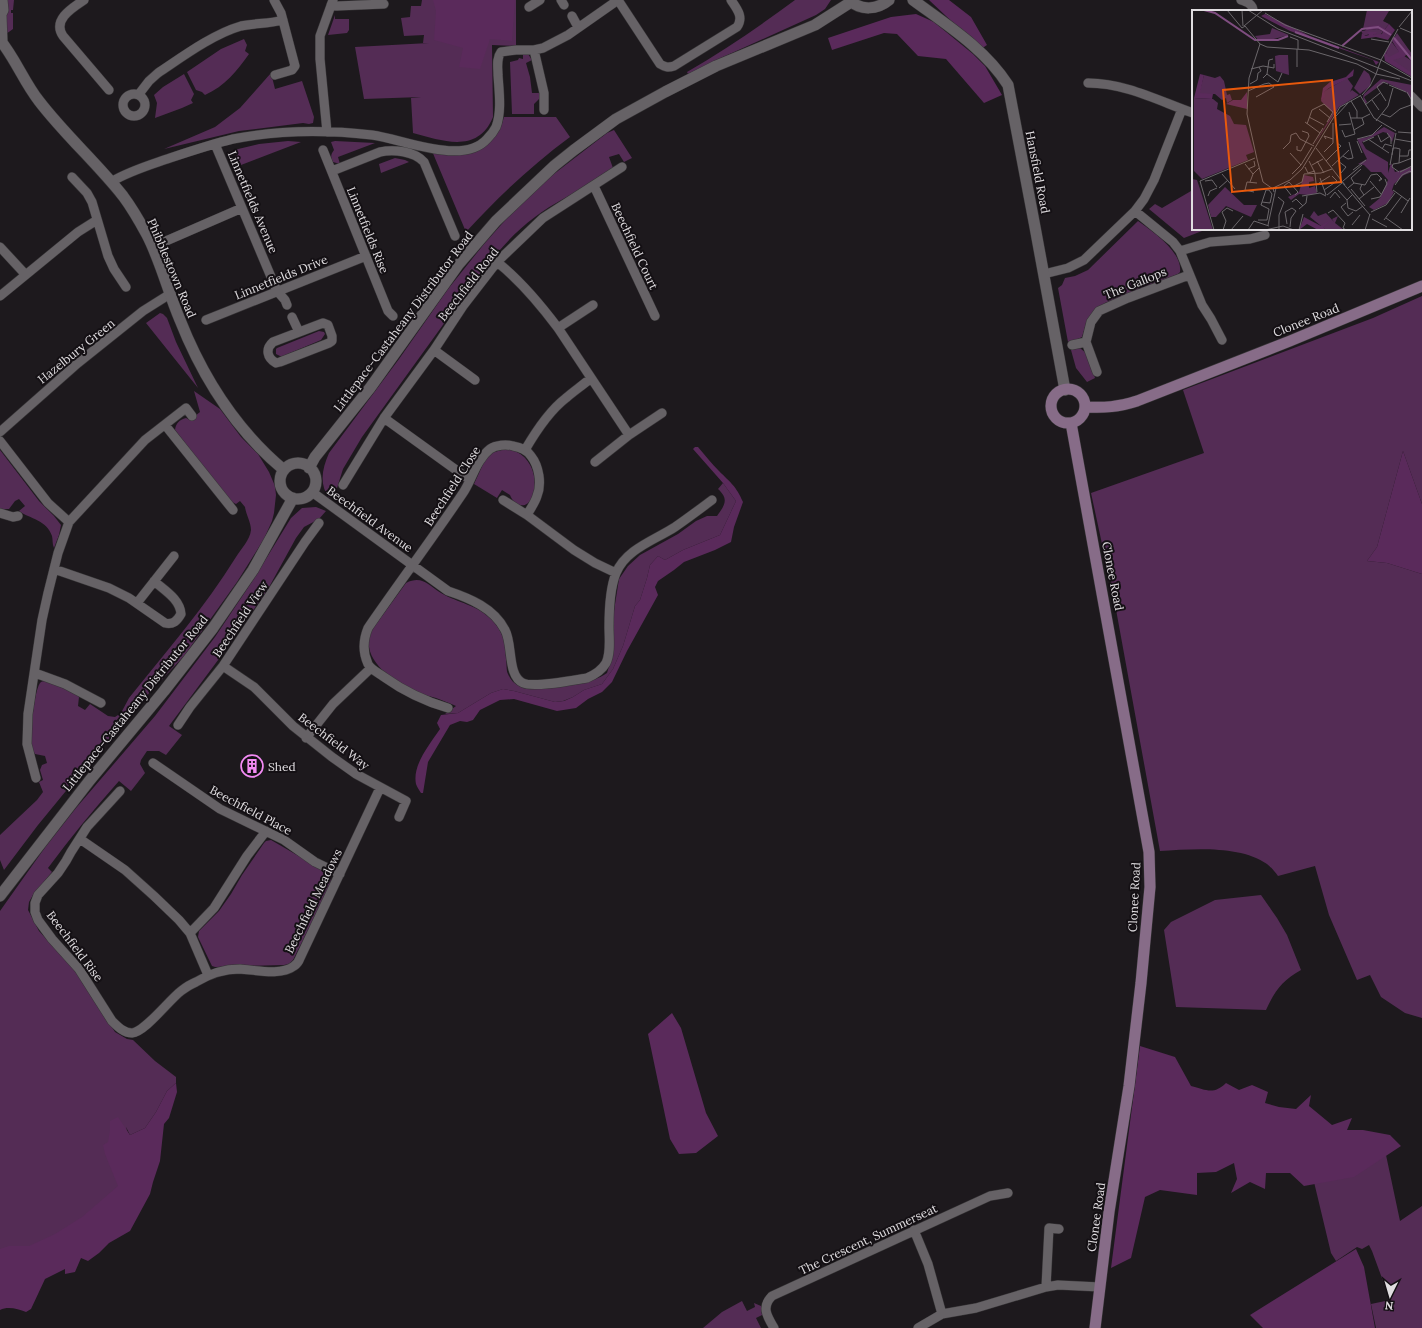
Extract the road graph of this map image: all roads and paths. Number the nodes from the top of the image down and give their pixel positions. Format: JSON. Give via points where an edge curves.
{"nodes":[{"id":1,"x":84,"y":0,"type":"edge"},
{"id":2,"x":274,"y":0,"type":"edge"},
{"id":3,"x":540,"y":0,"type":"edge"},
{"id":4,"x":618,"y":0,"type":"edge"},
{"id":5,"x":731,"y":0,"type":"edge"},
{"id":6,"x":889,"y":0,"type":"edge"},
{"id":7,"x":913,"y":0,"type":"edge"},
{"id":8,"x":1241,"y":0,"type":"edge"},
{"id":9,"x":850,"y":1,"type":"edge"},
{"id":10,"x":332,"y":3,"type":"edge"},
{"id":11,"x":384,"y":4,"type":"dead end"},
{"id":12,"x":2,"y":7,"type":"edge"},
{"id":13,"x":529,"y":7,"type":"dead end"},
{"id":14,"x":1253,"y":10,"type":"edge"},
{"id":15,"x":572,"y":16,"type":"dead end"},
{"id":16,"x":283,"y":20,"type":"junction"},
{"id":17,"x":578,"y":27,"type":"junction"},
{"id":18,"x":1,"y":41,"type":"edge"},
{"id":19,"x":534,"y":50,"type":"junction"},
{"id":20,"x":275,"y":75,"type":"dead end"},
{"id":21,"x":1088,"y":82,"type":"dead end"},
{"id":22,"x":109,"y":90,"type":"dead end"},
{"id":23,"x":139,"y":94,"type":"dead end"},
{"id":24,"x":1412,"y":97,"type":"edge"},
{"id":25,"x":1422,"y":107,"type":"edge"},
{"id":26,"x":1182,"y":109,"type":"junction"},
{"id":27,"x":544,"y":110,"type":"dead end"},
{"id":28,"x":1192,"y":113,"type":"edge"},
{"id":29,"x":327,"y":132,"type":"junction"},
{"id":30,"x":215,"y":144,"type":"junction"},
{"id":31,"x":323,"y":150,"type":"dead end"},
{"id":32,"x":622,"y":167,"type":"dead end"},
{"id":33,"x":332,"y":171,"type":"junction"},
{"id":34,"x":72,"y":176,"type":"dead end"},
{"id":35,"x":111,"y":182,"type":"junction"},
{"id":36,"x":594,"y":186,"type":"junction"},
{"id":37,"x":242,"y":208,"type":"junction"},
{"id":38,"x":1135,"y":211,"type":"junction"},
{"id":39,"x":97,"y":220,"type":"junction"},
{"id":40,"x":1265,"y":235,"type":"dead end"},
{"id":41,"x":454,"y":236,"type":"dead end"},
{"id":42,"x":166,"y":241,"type":"dead end"},
{"id":43,"x":0,"y":247,"type":"edge"},
{"id":44,"x":1180,"y":251,"type":"junction"},
{"id":45,"x":366,"y":256,"type":"junction"},
{"id":46,"x":497,"y":262,"type":"junction"},
{"id":47,"x":25,"y":274,"type":"junction"},
{"id":48,"x":1044,"y":274,"type":"junction"},
{"id":49,"x":1189,"y":275,"type":"junction"},
{"id":50,"x":1422,"y":286,"type":"edge"},
{"id":51,"x":126,"y":287,"type":"dead end"},
{"id":52,"x":277,"y":291,"type":"junction"},
{"id":53,"x":170,"y":294,"type":"junction"},
{"id":54,"x":0,"y":296,"type":"edge"},
{"id":55,"x":287,"y":305,"type":"dead end"},
{"id":56,"x":593,"y":305,"type":"dead end"},
{"id":57,"x":393,"y":316,"type":"dead end"},
{"id":58,"x":655,"y":316,"type":"dead end"},
{"id":59,"x":292,"y":317,"type":"dead end"},
{"id":60,"x":206,"y":320,"type":"dead end"},
{"id":61,"x":558,"y":328,"type":"junction"},
{"id":62,"x":299,"y":332,"type":"junction"},
{"id":63,"x":1222,"y":340,"type":"dead end"},
{"id":64,"x":1086,"y":342,"type":"junction"},
{"id":65,"x":1072,"y":345,"type":"dead end"},
{"id":66,"x":434,"y":350,"type":"junction"},
{"id":67,"x":1097,"y":372,"type":"dead end"},
{"id":68,"x":591,"y":378,"type":"junction"},
{"id":69,"x":475,"y":380,"type":"dead end"},
{"id":70,"x":1065,"y":390,"type":"junction"},
{"id":71,"x":1085,"y":407,"type":"junction"},
{"id":72,"x":662,"y":413,"type":"dead end"},
{"id":73,"x":192,"y":416,"type":"dead end"},
{"id":74,"x":384,"y":418,"type":"junction"},
{"id":75,"x":1071,"y":423,"type":"junction"},
{"id":76,"x":165,"y":426,"type":"junction"},
{"id":77,"x":0,"y":432,"type":"edge"},
{"id":78,"x":629,"y":435,"type":"junction"},
{"id":79,"x":0,"y":441,"type":"edge"},
{"id":80,"x":525,"y":450,"type":"junction"},
{"id":81,"x":595,"y":462,"type":"dead end"},
{"id":82,"x":309,"y":468,"type":"junction"},
{"id":83,"x":284,"y":470,"type":"junction"},
{"id":84,"x":470,"y":480,"type":"junction"},
{"id":85,"x":343,"y":485,"type":"dead end"},
{"id":86,"x":312,"y":492,"type":"junction"},
{"id":87,"x":293,"y":498,"type":"junction"},
{"id":88,"x":503,"y":500,"type":"dead end"},
{"id":89,"x":712,"y":500,"type":"dead end"},
{"id":90,"x":233,"y":510,"type":"dead end"},
{"id":91,"x":0,"y":513,"type":"edge"},
{"id":92,"x":527,"y":515,"type":"junction"},
{"id":93,"x":18,"y":516,"type":"dead end"},
{"id":94,"x":69,"y":522,"type":"junction"},
{"id":95,"x":319,"y":524,"type":"dead end"},
{"id":96,"x":174,"y":556,"type":"dead end"},
{"id":97,"x":413,"y":566,"type":"junction"},
{"id":98,"x":54,"y":569,"type":"junction"},
{"id":99,"x":616,"y":573,"type":"junction"},
{"id":100,"x":154,"y":581,"type":"junction"},
{"id":101,"x":137,"y":603,"type":"junction"},
{"id":102,"x":223,"y":666,"type":"junction"},
{"id":103,"x":371,"y":668,"type":"junction"},
{"id":104,"x":35,"y":673,"type":"junction"},
{"id":105,"x":101,"y":703,"type":"dead end"},
{"id":106,"x":448,"y":708,"type":"dead end"},
{"id":107,"x":178,"y":725,"type":"dead end"},
{"id":108,"x":306,"y":738,"type":"junction"},
{"id":109,"x":154,"y":763,"type":"dead end"},
{"id":110,"x":36,"y":778,"type":"dead end"},
{"id":111,"x":380,"y":788,"type":"junction"},
{"id":112,"x":120,"y":792,"type":"dead end"},
{"id":113,"x":399,"y":817,"type":"dead end"},
{"id":114,"x":266,"y":832,"type":"junction"},
{"id":115,"x":80,"y":839,"type":"junction"},
{"id":116,"x":340,"y":874,"type":"junction"},
{"id":117,"x":0,"y":896,"type":"edge"},
{"id":118,"x":190,"y":933,"type":"junction"},
{"id":119,"x":208,"y":975,"type":"junction"},
{"id":120,"x":132,"y":1033,"type":"joint"},
{"id":121,"x":1008,"y":1193,"type":"dead end"},
{"id":122,"x":1059,"y":1229,"type":"dead end"},
{"id":123,"x":914,"y":1230,"type":"junction"},
{"id":124,"x":1046,"y":1287,"type":"junction"},
{"id":125,"x":1100,"y":1287,"type":"junction"},
{"id":126,"x":942,"y":1314,"type":"junction"},
{"id":127,"x":774,"y":1328,"type":"edge"},
{"id":128,"x":918,"y":1328,"type":"edge"},
{"id":129,"x":1095,"y":1328,"type":"edge"}],
"edges":[{"from":1,"to":22,"type":"street","via":[[62,18],[59,29]]},
{"from":2,"to":16,"type":"street"},
{"from":3,"to":13,"type":"street"},
{"from":4,"to":5,"type":"street","via":[[664,67],[674,66],[737,27],[740,14]]},
{"from":4,"to":17,"type":"street"},
{"from":6,"to":9,"type":"street","via":[[876,8],[858,6]]},
{"from":7,"to":48,"type":"street","name":"Hansfield Road","via":[[975,47],[1008,85]]},
{"from":8,"to":14,"type":"street","via":[[1249,3]]},
{"from":9,"to":82,"type":"street","name":"Littlepace-Castaheany Distributor Road","via":[[815,25],[716,66],[616,119],[549,170],[496,221],[458,265]]},
{"from":10,"to":11,"type":"street","via":[[337,6]]},
{"from":10,"to":29,"type":"street","via":[[320,36]]},
{"from":12,"to":18,"type":"street","name":"Phibblestown Road"},
{"from":15,"to":17,"type":"street"},
{"from":16,"to":20,"type":"street","via":[[295,66],[292,70]]},
{"from":16,"to":23,"type":"street","via":[[242,26],[225,32],[158,73]]},
{"from":17,"to":19,"type":"street","via":[[555,42]]},
{"from":18,"to":35,"type":"street","name":"Phibblestown Road","via":[[37,100]]},
{"from":19,"to":27,"type":"street","via":[[544,93]]},
{"from":19,"to":29,"type":"street","via":[[501,52],[499,55],[499,107],[496,127],[487,140],[476,148],[444,151],[386,137]]},
{"from":21,"to":26,"type":"street","via":[[1118,86]]},
{"from":24,"to":25,"type":"street"},
{"from":26,"to":28,"type":"street"},
{"from":26,"to":38,"type":"street","via":[[1154,180]]},
{"from":29,"to":30,"type":"street","via":[[251,136]]},
{"from":30,"to":35,"type":"street","via":[[137,170]]},
{"from":30,"to":37,"type":"street","name":"Linnetfields Avenue"},
{"from":31,"to":33,"type":"street","name":"Linnetfields Rise"},
{"from":32,"to":36,"type":"street","name":"Beechfield Road"},
{"from":33,"to":41,"type":"street","via":[[386,150],[417,156],[424,162]]},
{"from":33,"to":45,"type":"street","name":"Linnetfields Rise"},
{"from":34,"to":39,"type":"street","via":[[90,197]]},
{"from":35,"to":53,"type":"street","name":"Phibblestown Road","via":[[129,205],[147,236]]},
{"from":36,"to":46,"type":"street","name":"Beechfield Road","via":[[543,218]]},
{"from":36,"to":58,"type":"street","name":"Beechfield Court"},
{"from":37,"to":42,"type":"street"},
{"from":37,"to":52,"type":"street","name":"Linnetfields Avenue"},
{"from":38,"to":44,"type":"street","via":[[1173,242]]},
{"from":38,"to":48,"type":"street","via":[[1084,260],[1068,268]]},
{"from":39,"to":47,"type":"street"},
{"from":39,"to":51,"type":"street","via":[[108,256]]},
{"from":40,"to":44,"type":"street","via":[[1250,239],[1210,242]]},
{"from":43,"to":47,"type":"street"},
{"from":44,"to":49,"type":"street"},
{"from":45,"to":52,"type":"street","name":"Linnetfields Drive"},
{"from":45,"to":57,"type":"street","name":"Linnetfields Rise","via":[[388,311]]},
{"from":46,"to":61,"type":"street","via":[[517,279]]},
{"from":46,"to":66,"type":"street","name":"Beechfield Road","via":[[463,306]]},
{"from":47,"to":54,"type":"street"},
{"from":48,"to":70,"type":"street","name":"Hansfield Road"},
{"from":49,"to":63,"type":"street"},
{"from":49,"to":64,"type":"street","name":"The Gallops","via":[[1099,311],[1092,322]]},
{"from":50,"to":71,"type":"main road","name":"Clonee Road","via":[[1290,342],[1137,401],[1109,408]]},
{"from":52,"to":55,"type":"street","name":"Linnetfields Avenue"},
{"from":52,"to":60,"type":"street","name":"Linnetfields Drive"},
{"from":53,"to":77,"type":"street","name":"Hazelbury Green","via":[[143,311],[78,363]]},
{"from":53,"to":83,"type":"street","name":"Phibblestown Road","via":[[201,367],[219,396],[252,440]]},
{"from":56,"to":61,"type":"street"},
{"from":59,"to":62,"type":"street"},
{"from":61,"to":68,"type":"street"},
{"from":62,"to":62,"type":"street","via":[[323,323],[328,326],[332,339],[329,343],[280,362],[271,360],[267,350],[270,345]]},
{"from":64,"to":65,"type":"street"},
{"from":64,"to":67,"type":"street"},
{"from":66,"to":69,"type":"street"},
{"from":66,"to":74,"type":"street","name":"Beechfield Road"},
{"from":68,"to":78,"type":"street"},
{"from":68,"to":80,"type":"street","via":[[565,398],[544,422]]},
{"from":70,"to":71,"type":"main road","via":[[1078,393]]},
{"from":70,"to":75,"type":"main road","via":[[1053,398],[1052,412],[1058,420]]},
{"from":71,"to":75,"type":"main road","via":[[1083,415]]},
{"from":72,"to":78,"type":"street"},
{"from":73,"to":76,"type":"street","via":[[186,408]]},
{"from":74,"to":84,"type":"street"},
{"from":74,"to":85,"type":"street","name":"Beechfield Road"},
{"from":75,"to":125,"type":"main road","name":"Clonee Road","via":[[1149,852],[1150,887],[1129,1086]]},
{"from":76,"to":90,"type":"street"},
{"from":76,"to":94,"type":"street","via":[[145,440]]},
{"from":78,"to":81,"type":"street"},
{"from":79,"to":94,"type":"street","via":[[39,492]]},
{"from":80,"to":84,"type":"street","name":"Beechfield Close","via":[[508,445],[490,448]]},
{"from":80,"to":92,"type":"street","via":[[536,465],[540,486]]},
{"from":82,"to":83,"type":"street","via":[[299,464],[288,466]]},
{"from":82,"to":86,"type":"street","via":[[315,477]]},
{"from":83,"to":87,"type":"street","via":[[281,475],[281,486],[283,492]]},
{"from":84,"to":97,"type":"street","name":"Beechfield Close"},
{"from":86,"to":87,"type":"street","via":[[303,498]]},
{"from":86,"to":97,"type":"street","name":"Beechfield Avenue"},
{"from":87,"to":117,"type":"street","name":"Littlepace-Castaheany Distributor Road","via":[[253,570],[213,628]]},
{"from":88,"to":92,"type":"street"},
{"from":89,"to":99,"type":"street","via":[[637,549],[625,559]]},
{"from":91,"to":93,"type":"street"},
{"from":92,"to":99,"type":"street","via":[[574,550]]},
{"from":94,"to":98,"type":"street"},
{"from":95,"to":102,"type":"street","name":"Beechfield View"},
{"from":96,"to":100,"type":"street"},
{"from":97,"to":99,"type":"street","name":"Beechfield Avenue","via":[[448,591],[487,609],[505,629],[516,677],[523,683],[534,684],[587,678],[595,674],[606,662],[610,642],[611,594]]},
{"from":97,"to":103,"type":"street","name":"Beechfield Close","via":[[368,628],[363,640]]},
{"from":98,"to":101,"type":"street","via":[[109,588]]},
{"from":98,"to":104,"type":"street","via":[[42,620]]},
{"from":100,"to":101,"type":"street"},
{"from":100,"to":101,"type":"street","via":[[179,605],[181,614],[177,620],[170,624],[165,623]]},
{"from":102,"to":107,"type":"street","name":"Beechfield View"},
{"from":102,"to":108,"type":"street","name":"Beechfield Way","via":[[254,687]]},
{"from":103,"to":106,"type":"street","via":[[400,689],[436,709]]},
{"from":103,"to":108,"type":"street","via":[[333,704]]},
{"from":104,"to":105,"type":"street","via":[[65,684]]},
{"from":104,"to":110,"type":"street","via":[[26,737]]},
{"from":108,"to":111,"type":"street","name":"Beechfield Way"},
{"from":109,"to":114,"type":"street","name":"Beechfield Place","via":[[220,809]]},
{"from":111,"to":113,"type":"street","name":"Beechfield Way","via":[[406,801]]},
{"from":111,"to":116,"type":"street","name":"Beechfield Meadows"},
{"from":112,"to":115,"type":"street","name":"Beechfield Rise","via":[[87,827]]},
{"from":114,"to":116,"type":"street","name":"Beechfield Place"},
{"from":114,"to":118,"type":"street","via":[[247,856],[214,908]]},
{"from":115,"to":118,"type":"street","via":[[125,870]]},
{"from":115,"to":120,"type":"street","name":"Beechfield Rise","via":[[58,873],[38,895],[35,912],[52,939],[79,968],[112,1021],[119,1028]]},
{"from":116,"to":119,"type":"street","name":"Beechfield Meadows","via":[[294,966],[282,970],[228,970]]},
{"from":118,"to":119,"type":"street"},
{"from":119,"to":120,"type":"street","name":"Beechfield Meadows","via":[[180,992],[138,1032]]},
{"from":121,"to":123,"type":"street","name":"The Crescent, Summerseat","via":[[990,1196]]},
{"from":122,"to":124,"type":"street","via":[[1049,1228]]},
{"from":123,"to":126,"type":"street","via":[[928,1264]]},
{"from":123,"to":127,"type":"street","name":"The Crescent, Summerseat","via":[[772,1296],[766,1305],[766,1313]]},
{"from":124,"to":125,"type":"street"},
{"from":124,"to":126,"type":"street","via":[[976,1308]]},
{"from":125,"to":129,"type":"main road","name":"Clonee Road"},
{"from":126,"to":128,"type":"street"}]}
